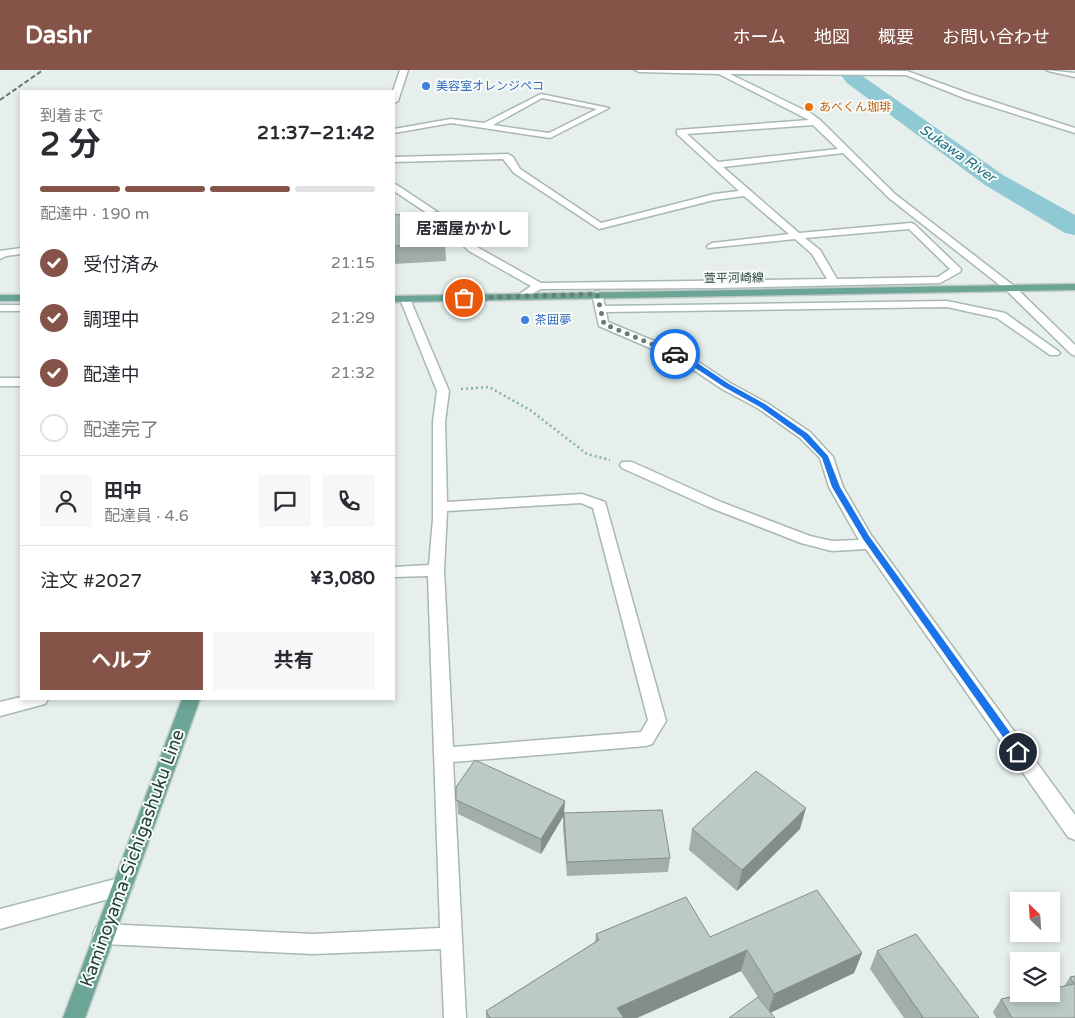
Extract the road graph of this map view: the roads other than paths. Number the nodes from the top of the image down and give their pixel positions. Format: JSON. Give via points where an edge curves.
{"nodes":[{"id":1,"x":404,"y":70,"type":"edge"},
{"id":2,"x":639,"y":70,"type":"edge"},
{"id":3,"x":1050,"y":70,"type":"edge"},
{"id":4,"x":909,"y":71,"type":"edge"},
{"id":5,"x":720,"y":72,"type":"junction"},
{"id":6,"x":798,"y":72,"type":"edge"},
{"id":7,"x":1075,"y":75,"type":"edge"},
{"id":8,"x":395,"y":98,"type":"edge"},
{"id":9,"x":817,"y":122,"type":"junction"},
{"id":10,"x":485,"y":126,"type":"junction"},
{"id":11,"x":395,"y":131,"type":"edge"},
{"id":12,"x":1075,"y":131,"type":"edge"},
{"id":13,"x":843,"y":151,"type":"junction"},
{"id":14,"x":395,"y":160,"type":"edge"},
{"id":15,"x":717,"y":165,"type":"junction"},
{"id":16,"x":866,"y":173,"type":"junction"},
{"id":17,"x":395,"y":188,"type":"edge"},
{"id":18,"x":746,"y":193,"type":"junction"},
{"id":19,"x":912,"y":226,"type":"junction"},
{"id":20,"x":798,"y":235,"type":"junction"},
{"id":21,"x":712,"y":246,"type":"dead end"},
{"id":22,"x":20,"y":251,"type":"edge"},
{"id":23,"x":0,"y":256,"type":"edge"},
{"id":24,"x":834,"y":282,"type":"junction"},
{"id":25,"x":539,"y":286,"type":"junction"},
{"id":26,"x":1075,"y":287,"type":"edge"},
{"id":27,"x":1010,"y":288,"type":"junction"},
{"id":28,"x":522,"y":296,"type":"junction"},
{"id":29,"x":0,"y":298,"type":"edge"},
{"id":30,"x":20,"y":298,"type":"edge"},
{"id":31,"x":400,"y":299,"type":"edge"},
{"id":32,"x":599,"y":302,"type":"junction"},
{"id":33,"x":0,"y":308,"type":"edge"},
{"id":34,"x":20,"y":308,"type":"edge"},
{"id":35,"x":1075,"y":352,"type":"edge"},
{"id":36,"x":1054,"y":353,"type":"dead end"},
{"id":37,"x":0,"y":382,"type":"edge"},
{"id":38,"x":20,"y":382,"type":"edge"},
{"id":39,"x":627,"y":465,"type":"road end"},
{"id":40,"x":440,"y":508,"type":"junction"},
{"id":41,"x":871,"y":544,"type":"junction"},
{"id":42,"x":436,"y":570,"type":"junction"},
{"id":43,"x":395,"y":572,"type":"edge"},
{"id":44,"x":191,"y":700,"type":"edge"},
{"id":45,"x":21,"y":701,"type":"edge"},
{"id":46,"x":0,"y":709,"type":"edge"},
{"id":47,"x":444,"y":755,"type":"junction"},
{"id":48,"x":1075,"y":831,"type":"edge"},
{"id":49,"x":123,"y":886,"type":"junction"},
{"id":50,"x":0,"y":919,"type":"edge"},
{"id":51,"x":104,"y":934,"type":"junction"},
{"id":52,"x":452,"y":938,"type":"junction"},
{"id":53,"x":74,"y":1018,"type":"edge"},
{"id":54,"x":455,"y":1018,"type":"edge"}],
"edges":[{"from":1,"to":8,"type":"street"},
{"from":2,"to":5,"type":"street"},
{"from":3,"to":7,"type":"street"},
{"from":4,"to":6,"type":"street"},
{"from":4,"to":12,"type":"street","via":[[974,99]]},
{"from":5,"to":6,"type":"street"},
{"from":5,"to":9,"type":"street"},
{"from":9,"to":13,"type":"street"},
{"from":9,"to":15,"type":"street","via":[[680,132]]},
{"from":10,"to":10,"type":"street","via":[[550,136],[605,108],[541,96]]},
{"from":10,"to":11,"type":"street","via":[[451,122]]},
{"from":13,"to":15,"type":"street"},
{"from":13,"to":16,"type":"street"},
{"from":14,"to":18,"type":"street","via":[[505,156],[517,171],[598,226],[714,197]]},
{"from":15,"to":18,"type":"street"},
{"from":16,"to":19,"type":"street","via":[[871,185]]},
{"from":16,"to":27,"type":"street"},
{"from":17,"to":25,"type":"street","via":[[436,215],[473,248]]},
{"from":18,"to":20,"type":"street"},
{"from":19,"to":20,"type":"street"},
{"from":19,"to":24,"type":"street","via":[[956,270],[940,280]]},
{"from":20,"to":21,"type":"street"},
{"from":20,"to":24,"type":"street","via":[[816,252]]},
{"from":22,"to":23,"type":"street","via":[[3,252]]},
{"from":24,"to":25,"type":"street"},
{"from":25,"to":28,"type":"street"},
{"from":26,"to":27,"type":"main road","name":"萱平河崎線"},
{"from":27,"to":32,"type":"main road","name":"萱平河崎線"},
{"from":27,"to":35,"type":"street"},
{"from":28,"to":31,"type":"main road","name":"萱平河崎線"},
{"from":28,"to":32,"type":"main road","name":"萱平河崎線"},
{"from":29,"to":30,"type":"main road"},
{"from":31,"to":40,"type":"street","via":[[443,391],[439,422]]},
{"from":32,"to":36,"type":"street","via":[[947,304],[1001,315]]},
{"from":32,"to":41,"type":"street","via":[[604,324],[684,358],[805,435],[826,457],[836,487]]},
{"from":33,"to":34,"type":"street"},
{"from":37,"to":38,"type":"street"},
{"from":39,"to":41,"type":"street","via":[[806,540],[832,546]]},
{"from":40,"to":42,"type":"street"},
{"from":40,"to":47,"type":"street","via":[[582,498],[600,505],[657,721],[646,739]]},
{"from":41,"to":48,"type":"street"},
{"from":42,"to":43,"type":"street"},
{"from":42,"to":47,"type":"street"},
{"from":44,"to":49,"type":"main road","name":"Kaminoyama-Sichigashuku Line"},
{"from":45,"to":46,"type":"street"},
{"from":47,"to":52,"type":"street"},
{"from":49,"to":50,"type":"street"},
{"from":49,"to":51,"type":"main road","name":"Kaminoyama-Sichigashuku Line"},
{"from":51,"to":52,"type":"street","via":[[313,944]]},
{"from":51,"to":53,"type":"main road","name":"Kaminoyama-Sichigashuku Line"},
{"from":52,"to":54,"type":"street"}]}
